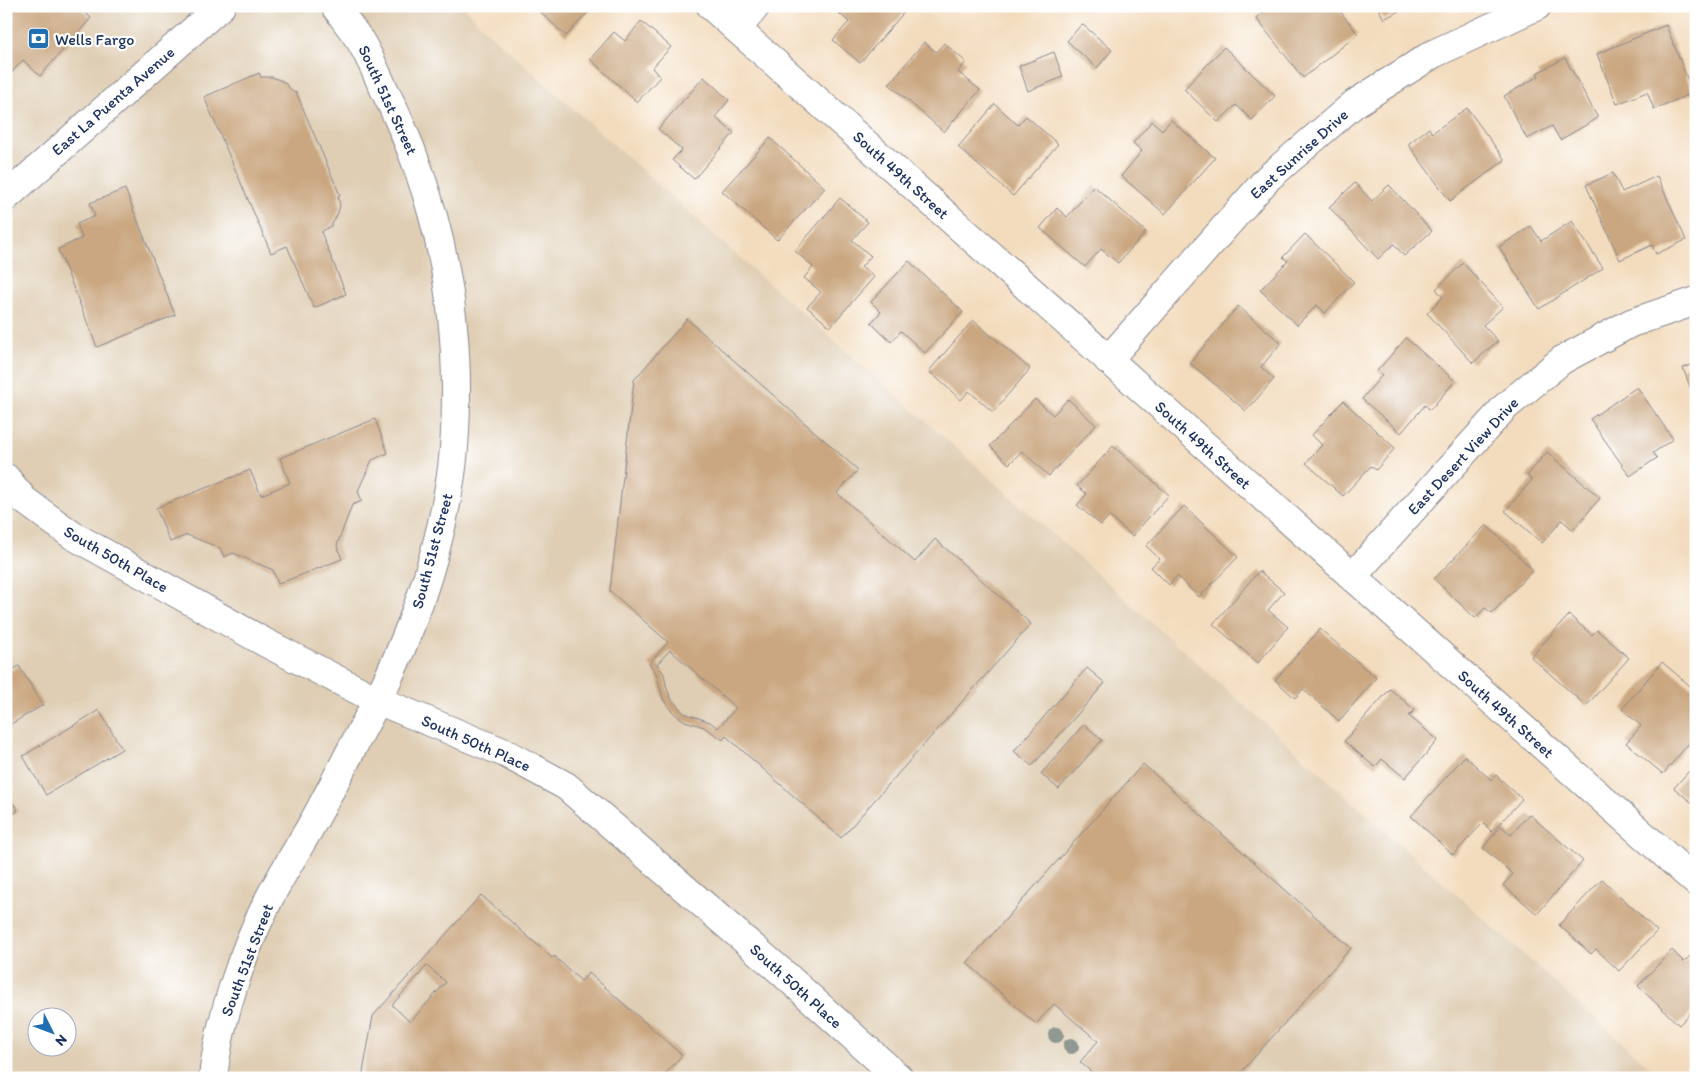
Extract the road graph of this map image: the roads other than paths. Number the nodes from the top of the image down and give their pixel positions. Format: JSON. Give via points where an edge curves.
{"nodes":[{"id":1,"x":221,"y":6,"type":"edge"},
{"id":2,"x":335,"y":6,"type":"edge"},
{"id":3,"x":711,"y":6,"type":"edge"},
{"id":4,"x":756,"y":6,"type":"edge"},
{"id":5,"x":1537,"y":6,"type":"edge"},
{"id":6,"x":737,"y":29,"type":"junction"},
{"id":7,"x":6,"y":197,"type":"edge"},
{"id":8,"x":1696,"y":300,"type":"edge"},
{"id":9,"x":1108,"y":360,"type":"junction"},
{"id":10,"x":6,"y":478,"type":"edge"},
{"id":11,"x":1352,"y":577,"type":"junction"},
{"id":12,"x":377,"y":700,"type":"junction"},
{"id":13,"x":1696,"y":882,"type":"edge"},
{"id":14,"x":213,"y":1078,"type":"edge"},
{"id":15,"x":899,"y":1078,"type":"edge"}],
"edges":[{"from":1,"to":7,"type":"street","name":"East La Puenta Avenue"},
{"from":2,"to":12,"type":"street","name":"South 51st Street","via":[[360,40],[401,121],[419,169],[435,218],[446,269],[456,361],[456,431],[450,487],[439,538],[407,637]]},
{"from":3,"to":6,"type":"street","name":"South 49th Street"},
{"from":4,"to":6,"type":"street"},
{"from":5,"to":9,"type":"street","name":"East Sunrise Drive","via":[[1434,54],[1354,104],[1268,178]]},
{"from":6,"to":9,"type":"street","name":"South 49th Street"},
{"from":8,"to":11,"type":"street","name":"East Desert View Drive","via":[[1631,323],[1562,360],[1505,407]]},
{"from":9,"to":11,"type":"street","name":"South 49th Street"},
{"from":10,"to":12,"type":"street","name":"South 50th Place","via":[[24,500],[96,549]]},
{"from":11,"to":13,"type":"street","name":"South 49th Street"},
{"from":12,"to":14,"type":"street","name":"South 51st Street","via":[[254,931],[227,1008]]},
{"from":12,"to":15,"type":"street","name":"South 50th Place","via":[[505,753],[566,786]]}]}
